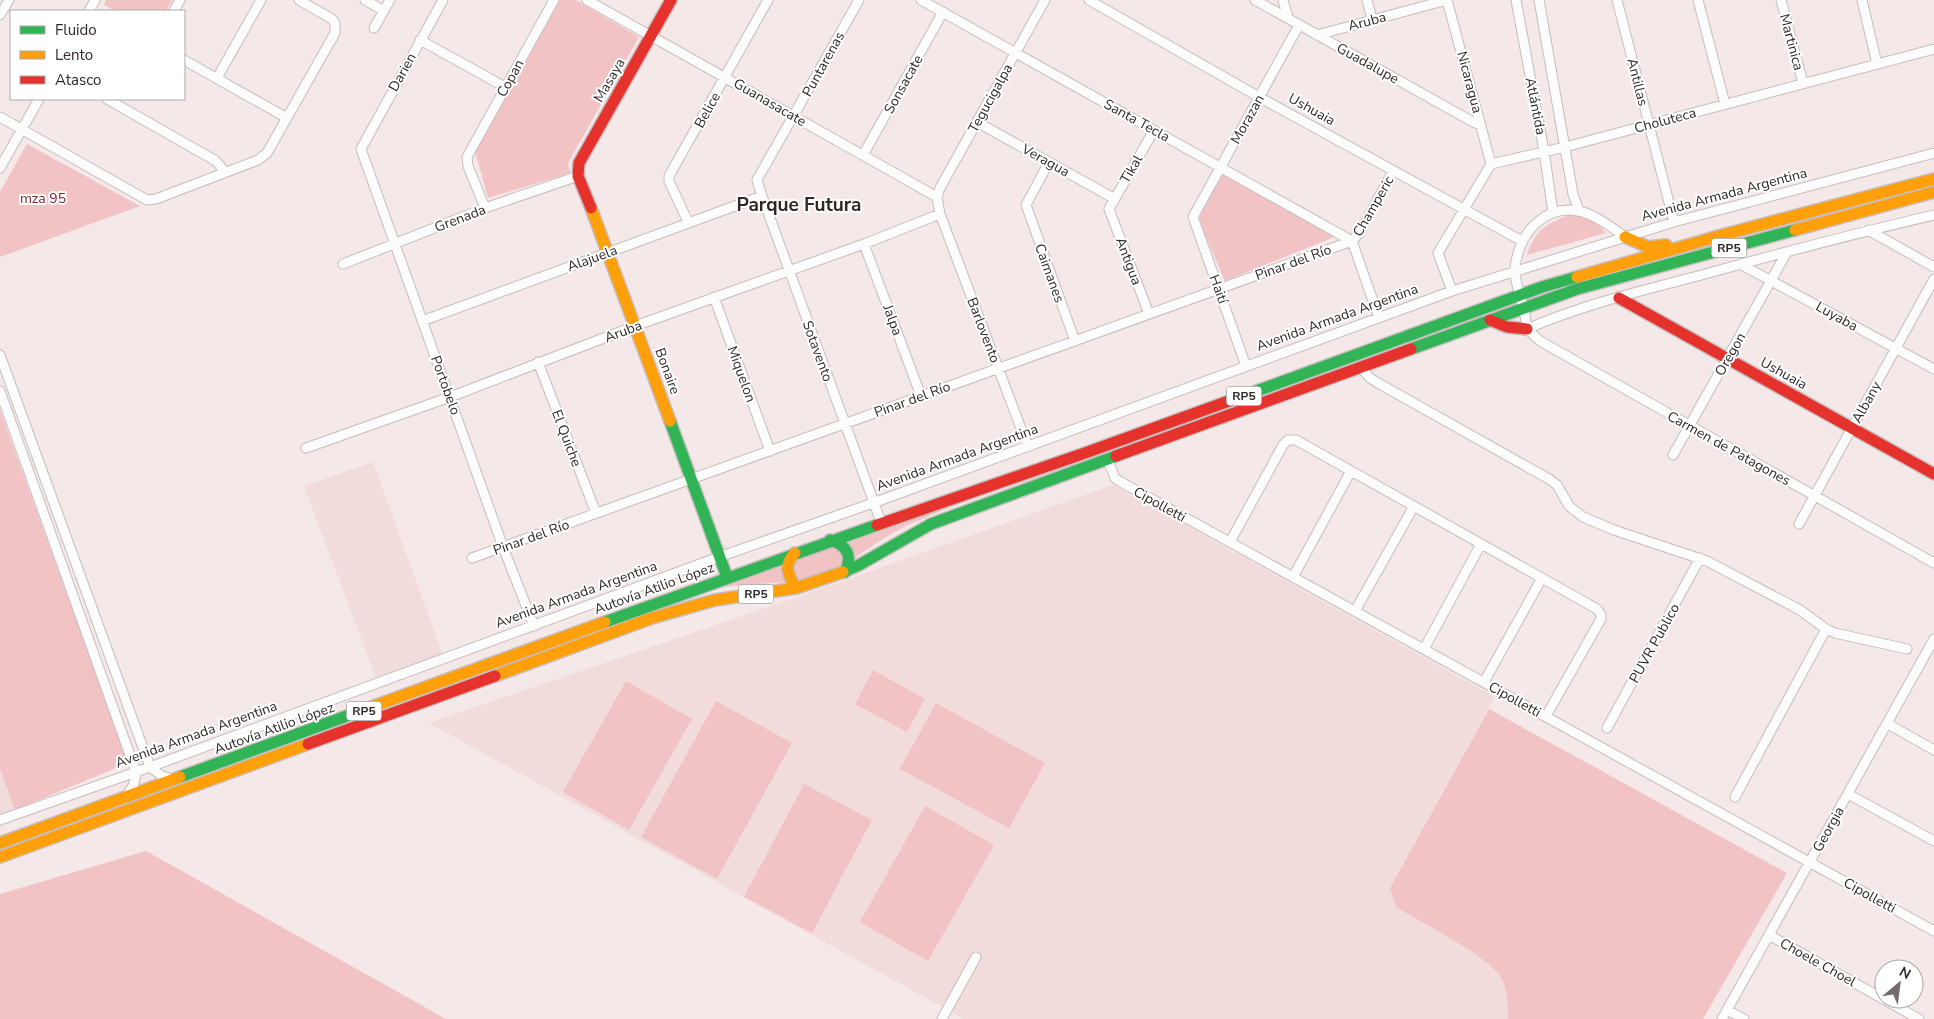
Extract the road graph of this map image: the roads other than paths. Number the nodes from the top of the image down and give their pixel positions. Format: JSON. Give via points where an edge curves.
{"nodes":[{"id":1,"x":8,"y":0,"type":"edge"},
{"id":2,"x":260,"y":0,"type":"edge"},
{"id":3,"x":299,"y":0,"type":"edge"},
{"id":4,"x":365,"y":0,"type":"edge"},
{"id":5,"x":390,"y":0,"type":"edge"},
{"id":6,"x":443,"y":0,"type":"edge"},
{"id":7,"x":554,"y":0,"type":"edge"},
{"id":8,"x":587,"y":0,"type":"edge"},
{"id":9,"x":671,"y":0,"type":"edge"},
{"id":10,"x":768,"y":0,"type":"edge"},
{"id":11,"x":859,"y":0,"type":"edge"},
{"id":12,"x":921,"y":0,"type":"edge"},
{"id":13,"x":1046,"y":0,"type":"edge"},
{"id":14,"x":1089,"y":0,"type":"edge"},
{"id":15,"x":1255,"y":0,"type":"edge"},
{"id":16,"x":1283,"y":0,"type":"edge"},
{"id":17,"x":1367,"y":0,"type":"edge"},
{"id":18,"x":1447,"y":0,"type":"edge"},
{"id":19,"x":1516,"y":0,"type":"edge"},
{"id":20,"x":1538,"y":0,"type":"edge"},
{"id":21,"x":1617,"y":0,"type":"edge"},
{"id":22,"x":1698,"y":0,"type":"edge"},
{"id":23,"x":1781,"y":0,"type":"edge"},
{"id":24,"x":1862,"y":0,"type":"edge"},
{"id":25,"x":384,"y":10,"type":"junction"},
{"id":26,"x":943,"y":12,"type":"junction"},
{"id":27,"x":0,"y":15,"type":"edge"},
{"id":28,"x":1288,"y":18,"type":"junction"},
{"id":29,"x":1372,"y":19,"type":"junction"},
{"id":30,"x":1299,"y":25,"type":"junction"},
{"id":31,"x":374,"y":28,"type":"dead end"},
{"id":32,"x":1317,"y":35,"type":"junction"},
{"id":33,"x":651,"y":36,"type":"junction"},
{"id":34,"x":420,"y":40,"type":"junction"},
{"id":35,"x":1934,"y":48,"type":"edge"},
{"id":36,"x":1016,"y":53,"type":"junction"},
{"id":37,"x":185,"y":61,"type":"edge"},
{"id":38,"x":1877,"y":64,"type":"junction"},
{"id":39,"x":725,"y":77,"type":"junction"},
{"id":40,"x":217,"y":78,"type":"junction"},
{"id":41,"x":1803,"y":83,"type":"junction"},
{"id":42,"x":505,"y":87,"type":"junction"},
{"id":43,"x":1259,"y":97,"type":"junction"},
{"id":44,"x":38,"y":100,"type":"edge"},
{"id":45,"x":108,"y":100,"type":"edge"},
{"id":46,"x":1725,"y":104,"type":"junction"},
{"id":47,"x":793,"y":116,"type":"junction"},
{"id":48,"x":0,"y":117,"type":"edge"},
{"id":49,"x":287,"y":118,"type":"junction"},
{"id":50,"x":977,"y":122,"type":"junction"},
{"id":51,"x":1649,"y":124,"type":"junction"},
{"id":52,"x":1481,"y":125,"type":"junction"},
{"id":53,"x":22,"y":129,"type":"junction"},
{"id":54,"x":1154,"y":130,"type":"junction"},
{"id":55,"x":362,"y":144,"type":"joint"},
{"id":56,"x":1565,"y":147,"type":"junction"},
{"id":57,"x":1544,"y":151,"type":"junction"},
{"id":58,"x":1934,"y":153,"type":"edge"},
{"id":59,"x":863,"y":155,"type":"junction"},
{"id":60,"x":1049,"y":162,"type":"junction"},
{"id":61,"x":1491,"y":164,"type":"junction"},
{"id":62,"x":1220,"y":167,"type":"junction"},
{"id":63,"x":0,"y":168,"type":"edge"},
{"id":64,"x":1393,"y":170,"type":"junction"},
{"id":65,"x":225,"y":172,"type":"junction"},
{"id":66,"x":578,"y":176,"type":"junction"},
{"id":67,"x":1934,"y":179,"type":"edge"},
{"id":68,"x":757,"y":180,"type":"joint"},
{"id":69,"x":1934,"y":192,"type":"edge"},
{"id":70,"x":762,"y":196,"type":"junction"},
{"id":71,"x":937,"y":197,"type":"junction"},
{"id":72,"x":1115,"y":199,"type":"junction"},
{"id":73,"x":485,"y":208,"type":"junction"},
{"id":74,"x":1109,"y":209,"type":"joint"},
{"id":75,"x":1463,"y":209,"type":"junction"},
{"id":76,"x":1579,"y":211,"type":"junction"},
{"id":77,"x":1194,"y":212,"type":"joint"},
{"id":78,"x":1553,"y":212,"type":"junction"},
{"id":79,"x":940,"y":214,"type":"junction"},
{"id":80,"x":1934,"y":215,"type":"edge"},
{"id":81,"x":688,"y":222,"type":"junction"},
{"id":82,"x":1674,"y":222,"type":"junction"},
{"id":83,"x":1868,"y":230,"type":"junction"},
{"id":84,"x":1726,"y":234,"type":"junction"},
{"id":85,"x":1625,"y":237,"type":"junction"},
{"id":86,"x":1352,"y":241,"type":"junction"},
{"id":87,"x":1522,"y":241,"type":"junction"},
{"id":88,"x":394,"y":243,"type":"junction"},
{"id":89,"x":864,"y":244,"type":"junction"},
{"id":90,"x":608,"y":252,"type":"junction"},
{"id":91,"x":1787,"y":252,"type":"junction"},
{"id":92,"x":343,"y":264,"type":"dead end"},
{"id":93,"x":1740,"y":264,"type":"junction"},
{"id":94,"x":1934,"y":267,"type":"edge"},
{"id":95,"x":789,"y":270,"type":"junction"},
{"id":96,"x":1514,"y":271,"type":"junction"},
{"id":97,"x":1934,"y":279,"type":"edge"},
{"id":98,"x":1772,"y":280,"type":"junction"},
{"id":99,"x":1219,"y":289,"type":"junction"},
{"id":100,"x":1452,"y":291,"type":"junction"},
{"id":101,"x":1520,"y":295,"type":"junction"},
{"id":102,"x":714,"y":297,"type":"junction"},
{"id":103,"x":1619,"y":298,"type":"junction"},
{"id":104,"x":1524,"y":307,"type":"junction"},
{"id":105,"x":1149,"y":314,"type":"junction"},
{"id":106,"x":1379,"y":318,"type":"junction"},
{"id":107,"x":1490,"y":320,"type":"junction"},
{"id":108,"x":422,"y":321,"type":"junction"},
{"id":109,"x":635,"y":326,"type":"junction"},
{"id":110,"x":1527,"y":329,"type":"junction"},
{"id":111,"x":1075,"y":341,"type":"junction"},
{"id":112,"x":1896,"y":348,"type":"junction"},
{"id":113,"x":0,"y":355,"type":"edge"},
{"id":114,"x":1727,"y":359,"type":"junction"},
{"id":115,"x":538,"y":362,"type":"junction"},
{"id":116,"x":1246,"y":366,"type":"junction"},
{"id":117,"x":998,"y":368,"type":"junction"},
{"id":118,"x":1361,"y":368,"type":"junction"},
{"id":119,"x":1934,"y":368,"type":"edge"},
{"id":120,"x":0,"y":391,"type":"edge"},
{"id":121,"x":921,"y":396,"type":"junction"},
{"id":122,"x":450,"y":397,"type":"junction"},
{"id":123,"x":845,"y":424,"type":"junction"},
{"id":124,"x":1689,"y":426,"type":"junction"},
{"id":125,"x":1852,"y":428,"type":"junction"},
{"id":126,"x":1028,"y":447,"type":"junction"},
{"id":127,"x":306,"y":448,"type":"dead end"},
{"id":128,"x":770,"y":451,"type":"junction"},
{"id":129,"x":1673,"y":455,"type":"dead end"},
{"id":130,"x":1107,"y":458,"type":"junction"},
{"id":131,"x":1351,"y":471,"type":"junction"},
{"id":132,"x":1934,"y":474,"type":"edge"},
{"id":133,"x":691,"y":479,"type":"junction"},
{"id":134,"x":1814,"y":496,"type":"junction"},
{"id":135,"x":874,"y":504,"type":"junction"},
{"id":136,"x":1414,"y":506,"type":"junction"},
{"id":137,"x":596,"y":513,"type":"junction"},
{"id":138,"x":881,"y":522,"type":"junction"},
{"id":139,"x":1798,"y":524,"type":"dead end"},
{"id":140,"x":830,"y":540,"type":"junction"},
{"id":141,"x":1230,"y":542,"type":"junction"},
{"id":142,"x":1481,"y":544,"type":"junction"},
{"id":143,"x":503,"y":547,"type":"junction"},
{"id":144,"x":796,"y":552,"type":"junction"},
{"id":145,"x":719,"y":557,"type":"junction"},
{"id":146,"x":472,"y":558,"type":"dead end"},
{"id":147,"x":1700,"y":558,"type":"junction"},
{"id":148,"x":1934,"y":563,"type":"edge"},
{"id":149,"x":845,"y":572,"type":"junction"},
{"id":150,"x":727,"y":577,"type":"junction"},
{"id":151,"x":1292,"y":577,"type":"junction"},
{"id":152,"x":1542,"y":578,"type":"junction"},
{"id":153,"x":796,"y":588,"type":"junction"},
{"id":154,"x":1355,"y":611,"type":"junction"},
{"id":155,"x":534,"y":626,"type":"junction"},
{"id":156,"x":1826,"y":628,"type":"junction"},
{"id":157,"x":1934,"y":639,"type":"edge"},
{"id":158,"x":1424,"y":649,"type":"junction"},
{"id":159,"x":1907,"y":649,"type":"dead end"},
{"id":160,"x":1931,"y":653,"type":"edge"},
{"id":161,"x":1484,"y":682,"type":"junction"},
{"id":162,"x":1546,"y":716,"type":"junction"},
{"id":163,"x":1888,"y":724,"type":"junction"},
{"id":164,"x":1607,"y":728,"type":"dead end"},
{"id":165,"x":1934,"y":750,"type":"edge"},
{"id":166,"x":150,"y":767,"type":"junction"},
{"id":167,"x":136,"y":772,"type":"junction"},
{"id":168,"x":174,"y":780,"type":"junction"},
{"id":169,"x":1848,"y":794,"type":"junction"},
{"id":170,"x":126,"y":798,"type":"junction"},
{"id":171,"x":1735,"y":798,"type":"dead end"},
{"id":172,"x":0,"y":820,"type":"edge"},
{"id":173,"x":1934,"y":841,"type":"edge"},
{"id":174,"x":0,"y":843,"type":"edge"},
{"id":175,"x":0,"y":858,"type":"edge"},
{"id":176,"x":1810,"y":862,"type":"junction"},
{"id":177,"x":1934,"y":930,"type":"edge"},
{"id":178,"x":1769,"y":935,"type":"junction"},
{"id":179,"x":976,"y":957,"type":"dead end"},
{"id":180,"x":1728,"y":1010,"type":"junction"},
{"id":181,"x":942,"y":1019,"type":"edge"},
{"id":182,"x":1722,"y":1019,"type":"edge"},
{"id":183,"x":1744,"y":1019,"type":"edge"},
{"id":184,"x":1919,"y":1019,"type":"edge"}],
"edges":[{"from":1,"to":27,"type":"street"},
{"from":2,"to":40,"type":"street"},
{"from":3,"to":49,"type":"street","via":[[332,18],[336,27]]},
{"from":4,"to":25,"type":"street"},
{"from":5,"to":25,"type":"street"},
{"from":6,"to":34,"type":"street","name":"Darien"},
{"from":7,"to":42,"type":"street","name":"Copan"},
{"from":8,"to":33,"type":"street","name":"Guanasacate"},
{"from":9,"to":33,"type":"main road","name":"Masaya"},
{"from":10,"to":39,"type":"street","name":"Belice"},
{"from":11,"to":47,"type":"street","name":"Puntarenas"},
{"from":12,"to":26,"type":"street","name":"Santa Tecla"},
{"from":13,"to":36,"type":"street","name":"Tegucigalpa"},
{"from":14,"to":43,"type":"street","name":"Ushuaia"},
{"from":15,"to":28,"type":"street","name":"Guadalupe"},
{"from":16,"to":28,"type":"street"},
{"from":17,"to":29,"type":"street"},
{"from":18,"to":29,"type":"street","name":"Aruba"},
{"from":18,"to":52,"type":"street","name":"Nicaragua"},
{"from":19,"to":57,"type":"street","name":"Atlántida"},
{"from":20,"to":56,"type":"street","name":"Atlántida"},
{"from":21,"to":51,"type":"street","name":"Antillas"},
{"from":22,"to":46,"type":"street"},
{"from":23,"to":41,"type":"street","name":"Martinica"},
{"from":24,"to":38,"type":"street"},
{"from":25,"to":31,"type":"street"},
{"from":26,"to":36,"type":"street","name":"Santa Tecla"},
{"from":26,"to":59,"type":"street","name":"Sonsacate"},
{"from":28,"to":30,"type":"street","name":"Guadalupe"},
{"from":29,"to":32,"type":"street","name":"Aruba"},
{"from":30,"to":32,"type":"street","name":"Guadalupe"},
{"from":30,"to":43,"type":"street","name":"Morazan"},
{"from":32,"to":52,"type":"street","name":"Guadalupe"},
{"from":33,"to":39,"type":"street","name":"Guanasacate"},
{"from":33,"to":66,"type":"main road","name":"Masaya","via":[[582,157]]},
{"from":34,"to":42,"type":"street"},
{"from":34,"to":55,"type":"street","name":"Darien"},
{"from":35,"to":38,"type":"street","name":"Choluteca"},
{"from":36,"to":50,"type":"street","name":"Tegucigalpa"},
{"from":36,"to":54,"type":"street","name":"Santa Tecla"},
{"from":37,"to":40,"type":"street"},
{"from":38,"to":41,"type":"street","name":"Choluteca"},
{"from":39,"to":47,"type":"street","name":"Guanasacate"},
{"from":39,"to":81,"type":"street","name":"Belice","via":[[669,176]]},
{"from":40,"to":49,"type":"street"},
{"from":41,"to":46,"type":"street","name":"Choluteca"},
{"from":42,"to":73,"type":"street","name":"Copan","via":[[467,157]]},
{"from":43,"to":62,"type":"street","name":"Morazan"},
{"from":43,"to":64,"type":"street","name":"Ushuaia"},
{"from":44,"to":53,"type":"street"},
{"from":45,"to":65,"type":"street","via":[[216,161]]},
{"from":46,"to":51,"type":"street","name":"Choluteca"},
{"from":47,"to":59,"type":"street","name":"Guanasacate"},
{"from":47,"to":68,"type":"street","name":"Puntarenas"},
{"from":48,"to":53,"type":"street"},
{"from":49,"to":65,"type":"street","via":[[262,159]]},
{"from":50,"to":60,"type":"street","name":"Veragua"},
{"from":50,"to":71,"type":"street","name":"Tegucigalpa"},
{"from":51,"to":56,"type":"street","name":"Choluteca"},
{"from":51,"to":82,"type":"street","name":"Antillas"},
{"from":52,"to":61,"type":"street","name":"Nicaragua"},
{"from":53,"to":63,"type":"street"},
{"from":53,"to":65,"type":"street","via":[[147,200]]},
{"from":54,"to":62,"type":"street","name":"Santa Tecla"},
{"from":54,"to":72,"type":"street","name":"Tikal"},
{"from":55,"to":88,"type":"street","name":"Portobelo","via":[[362,154]]},
{"from":56,"to":57,"type":"street","name":"Choluteca"},
{"from":56,"to":76,"type":"street","name":"Atlántida"},
{"from":57,"to":61,"type":"street","name":"Choluteca"},
{"from":57,"to":78,"type":"street","name":"Atlántida"},
{"from":58,"to":82,"type":"street","name":"Avenida Armada Argentina"},
{"from":59,"to":71,"type":"street","name":"Guanasacate"},
{"from":60,"to":72,"type":"street","name":"Veragua"},
{"from":60,"to":111,"type":"street","name":"Caimanes","via":[[1026,205]]},
{"from":61,"to":75,"type":"street"},
{"from":62,"to":77,"type":"street","name":"Morazan"},
{"from":62,"to":86,"type":"street","name":"Santa Tecla"},
{"from":64,"to":75,"type":"street","name":"Ushuaia"},
{"from":64,"to":86,"type":"street","name":"Champeric"},
{"from":66,"to":73,"type":"street","name":"Grenada"},
{"from":66,"to":90,"type":"main road","name":"Bonaire"},
{"from":67,"to":84,"type":"main road","number":"RP5"},
{"from":68,"to":70,"type":"street","name":"Sotavento"},
{"from":69,"to":104,"type":"main road","number":"RP5","via":[[1595,284]]},
{"from":70,"to":81,"type":"street","name":"Alajuela"},
{"from":70,"to":95,"type":"street","name":"Sotavento"},
{"from":71,"to":79,"type":"street"},
{"from":72,"to":74,"type":"street","name":"Tikal"},
{"from":73,"to":88,"type":"street","name":"Grenada"},
{"from":74,"to":105,"type":"street","name":"Antigua"},
{"from":75,"to":87,"type":"street","name":"Ushuaia"},
{"from":75,"to":100,"type":"street","via":[[1440,249],[1439,258]]},
{"from":76,"to":78,"type":"street"},
{"from":76,"to":85,"type":"street","via":[[1601,220]]},
{"from":77,"to":99,"type":"street","name":"Haití","via":[[1193,221]]},
{"from":78,"to":87,"type":"street","via":[[1535,223]]},
{"from":79,"to":89,"type":"street","name":"Aruba"},
{"from":79,"to":117,"type":"street","name":"Barlovento"},
{"from":80,"to":83,"type":"street"},
{"from":81,"to":90,"type":"street","name":"Alajuela"},
{"from":82,"to":85,"type":"street","name":"Avenida Armada Argentina"},
{"from":83,"to":91,"type":"street"},
{"from":83,"to":94,"type":"street"},
{"from":84,"to":85,"type":"main road","via":[[1654,247]]},
{"from":84,"to":101,"type":"main road","number":"RP5"},
{"from":85,"to":96,"type":"street","name":"Avenida Armada Argentina"},
{"from":86,"to":99,"type":"street","name":"Pinar del Río"},
{"from":86,"to":106,"type":"street"},
{"from":87,"to":96,"type":"street"},
{"from":88,"to":92,"type":"street","name":"Grenada"},
{"from":88,"to":108,"type":"street","name":"Portobelo"},
{"from":89,"to":95,"type":"street","name":"Aruba"},
{"from":89,"to":121,"type":"street","name":"Jalpa"},
{"from":90,"to":108,"type":"street","name":"Alajuela"},
{"from":90,"to":109,"type":"main road","name":"Bonaire"},
{"from":91,"to":93,"type":"street"},
{"from":91,"to":98,"type":"street","name":"Oregon"},
{"from":93,"to":98,"type":"street","name":"Luyaba"},
{"from":93,"to":103,"type":"street"},
{"from":95,"to":102,"type":"street","name":"Aruba"},
{"from":95,"to":123,"type":"street","name":"Sotavento"},
{"from":96,"to":100,"type":"street","name":"Avenida Armada Argentina"},
{"from":96,"to":101,"type":"street"},
{"from":97,"to":112,"type":"street","name":"Albany"},
{"from":98,"to":112,"type":"street","name":"Luyaba"},
{"from":98,"to":114,"type":"street","name":"Oregon"},
{"from":99,"to":105,"type":"street","name":"Pinar del Río"},
{"from":99,"to":116,"type":"street","name":"Haití"},
{"from":100,"to":106,"type":"street","name":"Avenida Armada Argentina"},
{"from":101,"to":104,"type":"street"},
{"from":101,"to":138,"type":"main road","number":"RP5","via":[[1094,450]]},
{"from":102,"to":109,"type":"street","name":"Aruba"},
{"from":102,"to":128,"type":"street","name":"Miquelon"},
{"from":103,"to":110,"type":"street"},
{"from":103,"to":114,"type":"main road","name":"Ushuaia"},
{"from":104,"to":107,"type":"main road","number":"RP5"},
{"from":104,"to":110,"type":"street"},
{"from":105,"to":111,"type":"street","name":"Pinar del Río"},
{"from":106,"to":116,"type":"street","name":"Avenida Armada Argentina"},
{"from":107,"to":110,"type":"main road","via":[[1507,327]]},
{"from":107,"to":118,"type":"main road","number":"RP5"},
{"from":108,"to":122,"type":"street","name":"Portobelo"},
{"from":109,"to":115,"type":"street","name":"Aruba"},
{"from":109,"to":133,"type":"main road","name":"Bonaire"},
{"from":110,"to":124,"type":"street","name":"Carmen de Patagones","via":[[1540,341]]},
{"from":111,"to":117,"type":"street","name":"Pinar del Río"},
{"from":112,"to":119,"type":"street","name":"Luyaba"},
{"from":112,"to":125,"type":"street","name":"Albany"},
{"from":113,"to":166,"type":"street"},
{"from":114,"to":124,"type":"street","name":"Oregon"},
{"from":114,"to":125,"type":"main road","name":"Ushuaia"},
{"from":115,"to":122,"type":"street","name":"Aruba"},
{"from":115,"to":137,"type":"street","name":"El Quiche"},
{"from":116,"to":126,"type":"street","name":"Avenida Armada Argentina"},
{"from":117,"to":121,"type":"street","name":"Pinar del Río"},
{"from":117,"to":126,"type":"street","name":"Barlovento"},
{"from":118,"to":130,"type":"main road","number":"RP5"},
{"from":118,"to":147,"type":"street","via":[[1378,383],[1549,479],[1569,506],[1583,517]]},
{"from":120,"to":167,"type":"street"},
{"from":121,"to":123,"type":"street","name":"Pinar del Río"},
{"from":122,"to":127,"type":"street","name":"Aruba"},
{"from":122,"to":143,"type":"street","name":"Portobelo"},
{"from":123,"to":128,"type":"street","name":"Pinar del Río"},
{"from":123,"to":135,"type":"street","name":"Sotavento"},
{"from":124,"to":129,"type":"street","name":"Oregon"},
{"from":124,"to":134,"type":"street","name":"Carmen de Patagones"},
{"from":125,"to":132,"type":"main road","name":"Ushuaia"},
{"from":125,"to":134,"type":"street","name":"Albany"},
{"from":126,"to":135,"type":"street","name":"Avenida Armada Argentina"},
{"from":128,"to":133,"type":"street","name":"Pinar del Río"},
{"from":130,"to":141,"type":"street","name":"Cipolletti","via":[[1119,481]]},
{"from":130,"to":149,"type":"main road","number":"RP5","via":[[930,524]]},
{"from":131,"to":136,"type":"street"},
{"from":131,"to":141,"type":"street","via":[[1296,440],[1288,440]]},
{"from":131,"to":151,"type":"street"},
{"from":133,"to":137,"type":"street","name":"Pinar del Río"},
{"from":133,"to":145,"type":"main road","name":"Bonaire"},
{"from":134,"to":139,"type":"street","name":"Albany"},
{"from":134,"to":148,"type":"street","name":"Carmen de Patagones"},
{"from":135,"to":138,"type":"street","name":"Sotavento"},
{"from":135,"to":145,"type":"street","name":"Avenida Armada Argentina"},
{"from":136,"to":142,"type":"street"},
{"from":136,"to":154,"type":"street"},
{"from":137,"to":143,"type":"street","name":"Pinar del Río"},
{"from":138,"to":140,"type":"main road","number":"RP5"},
{"from":140,"to":144,"type":"main road","number":"RP5"},
{"from":140,"to":149,"type":"main road","via":[[843,545],[849,553],[850,564]]},
{"from":141,"to":151,"type":"street","name":"Cipolletti"},
{"from":142,"to":152,"type":"street"},
{"from":142,"to":158,"type":"street"},
{"from":143,"to":146,"type":"street","name":"Pinar del Río"},
{"from":143,"to":155,"type":"street","name":"Portobelo"},
{"from":144,"to":150,"type":"main road","number":"RP5"},
{"from":144,"to":153,"type":"main road","via":[[786,569]]},
{"from":145,"to":150,"type":"main road","name":"Bonaire"},
{"from":145,"to":155,"type":"street","name":"Avenida Armada Argentina"},
{"from":147,"to":156,"type":"street","via":[[1800,610]]},
{"from":147,"to":164,"type":"street","name":"PUVR Publico"},
{"from":149,"to":153,"type":"main road","number":"RP5"},
{"from":150,"to":168,"type":"main road","name":"Autovía Atilio López","number":"RP5"},
{"from":151,"to":154,"type":"street","name":"Cipolletti"},
{"from":152,"to":161,"type":"street"},
{"from":152,"to":162,"type":"street","via":[[1597,609],[1601,615]]},
{"from":153,"to":175,"type":"main road","name":"Autovía Atilio López","number":"RP5","via":[[715,600],[652,618]]},
{"from":154,"to":158,"type":"street","name":"Cipolletti"},
{"from":155,"to":166,"type":"street","name":"Avenida Armada Argentina"},
{"from":156,"to":159,"type":"street","via":[[1835,633]]},
{"from":156,"to":171,"type":"street"},
{"from":157,"to":160,"type":"street","name":"Georgia"},
{"from":158,"to":161,"type":"street","name":"Cipolletti"},
{"from":160,"to":163,"type":"street","name":"Georgia"},
{"from":161,"to":162,"type":"street","name":"Cipolletti"},
{"from":162,"to":176,"type":"street","name":"Cipolletti"},
{"from":163,"to":165,"type":"street"},
{"from":163,"to":169,"type":"street","name":"Georgia"},
{"from":166,"to":167,"type":"street","name":"Avenida Armada Argentina"},
{"from":166,"to":168,"type":"street"},
{"from":167,"to":170,"type":"street"},
{"from":167,"to":172,"type":"street","name":"Avenida Armada Argentina"},
{"from":168,"to":170,"type":"main road","name":"Autovía Atilio López","number":"RP5"},
{"from":169,"to":173,"type":"street"},
{"from":169,"to":176,"type":"street","name":"Georgia"},
{"from":170,"to":174,"type":"main road","name":"Autovía Atilio López","number":"RP5"},
{"from":176,"to":177,"type":"street","name":"Cipolletti"},
{"from":176,"to":178,"type":"street","name":"Georgia"},
{"from":178,"to":180,"type":"street","name":"Georgia"},
{"from":178,"to":184,"type":"street","name":"Choele Choel"},
{"from":179,"to":181,"type":"street"},
{"from":180,"to":182,"type":"street","name":"Georgia"},
{"from":180,"to":183,"type":"street"}]}
